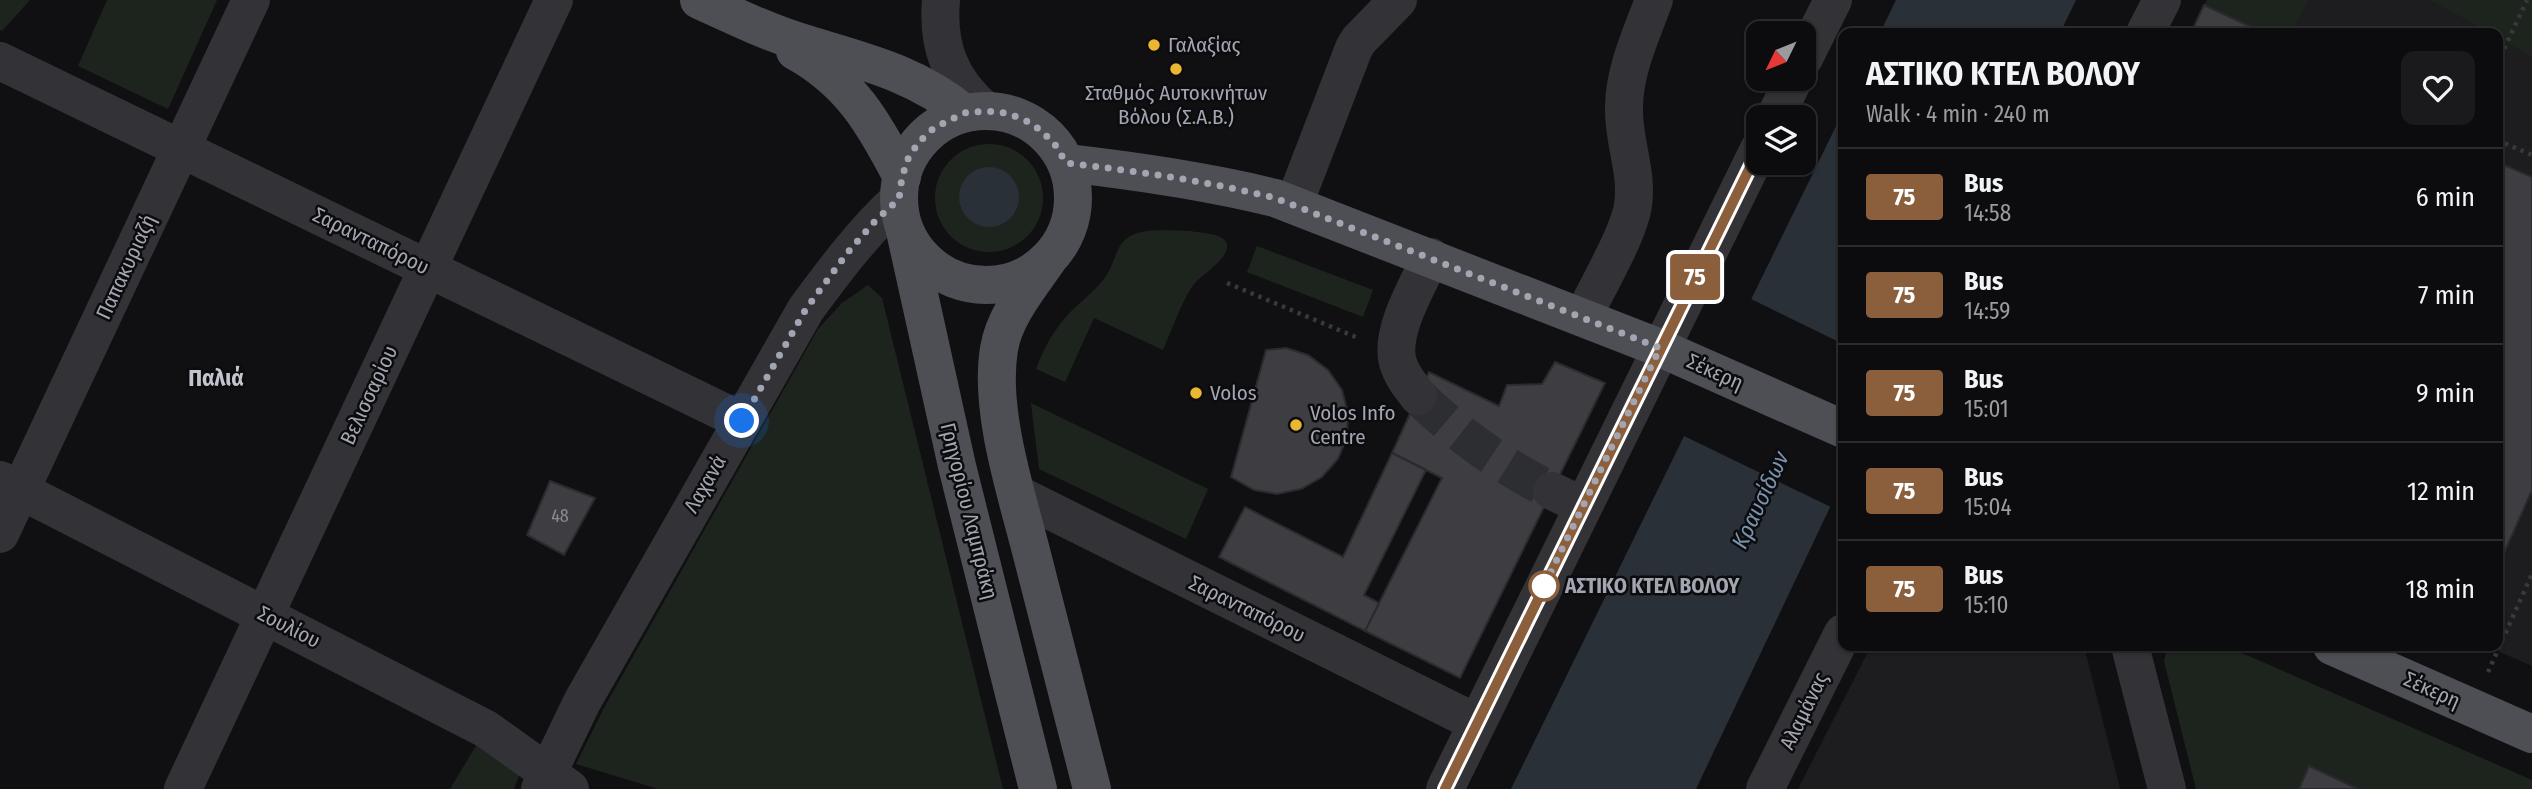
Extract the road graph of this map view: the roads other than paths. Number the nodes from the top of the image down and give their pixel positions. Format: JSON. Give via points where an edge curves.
{"nodes":[{"id":1,"x":251,"y":0,"type":"edge"},
{"id":2,"x":554,"y":0,"type":"edge"},
{"id":3,"x":699,"y":0,"type":"edge"},
{"id":4,"x":941,"y":0,"type":"edge"},
{"id":5,"x":1398,"y":0,"type":"edge"},
{"id":6,"x":1654,"y":0,"type":"edge"},
{"id":7,"x":1833,"y":0,"type":"edge"},
{"id":8,"x":2162,"y":0,"type":"edge"},
{"id":9,"x":757,"y":14,"type":"edge"},
{"id":10,"x":2148,"y":28,"type":"edge"},
{"id":11,"x":1816,"y":34,"type":"edge"},
{"id":12,"x":0,"y":61,"type":"edge"},
{"id":13,"x":975,"y":112,"type":"junction"},
{"id":14,"x":182,"y":149,"type":"junction"},
{"id":15,"x":1066,"y":163,"type":"junction"},
{"id":16,"x":1748,"y":175,"type":"edge"},
{"id":17,"x":902,"y":202,"type":"junction"},
{"id":18,"x":1294,"y":204,"type":"junction"},
{"id":19,"x":1431,"y":257,"type":"junction"},
{"id":20,"x":1047,"y":261,"type":"junction"},
{"id":21,"x":429,"y":269,"type":"junction"},
{"id":22,"x":1583,"y":317,"type":"junction"},
{"id":23,"x":1674,"y":354,"type":"junction"},
{"id":24,"x":1418,"y":396,"type":"tunnel mouth"},
{"id":25,"x":742,"y":421,"type":"junction"},
{"id":26,"x":1838,"y":427,"type":"edge"},
{"id":27,"x":10,"y":484,"type":"edge"},
{"id":28,"x":1017,"y":495,"type":"junction"},
{"id":29,"x":0,"y":534,"type":"edge"},
{"id":30,"x":266,"y":615,"type":"junction"},
{"id":31,"x":1838,"y":643,"type":"edge"},
{"id":32,"x":2131,"y":651,"type":"edge"},
{"id":33,"x":2343,"y":651,"type":"edge"},
{"id":34,"x":1477,"y":723,"type":"junction"},
{"id":35,"x":2532,"y":734,"type":"edge"},
{"id":36,"x":552,"y":784,"type":"edge"},
{"id":37,"x":183,"y":789,"type":"edge"},
{"id":38,"x":1038,"y":789,"type":"edge"},
{"id":39,"x":1092,"y":789,"type":"edge"},
{"id":40,"x":1445,"y":789,"type":"edge"},
{"id":41,"x":1765,"y":789,"type":"edge"},
{"id":42,"x":2167,"y":789,"type":"edge"}],
"edges":[{"from":1,"to":14,"type":"street","name":"Παπακυριαζή"},
{"from":2,"to":21,"type":"street","name":"Βελισσαρίου"},
{"from":3,"to":9,"type":"main road","name":"Γρηγορίου Λαμπράκη"},
{"from":4,"to":13,"type":"street","via":[[950,70]]},
{"from":5,"to":18,"type":"street","via":[[1354,48]]},
{"from":6,"to":22,"type":"street","via":[[1632,59],[1625,95],[1633,207]]},
{"from":7,"to":11,"type":"street"},
{"from":8,"to":10,"type":"street"},
{"from":9,"to":13,"type":"main road","name":"Γρηγορίου Λαμπράκη","via":[[886,68]]},
{"from":9,"to":17,"type":"main road","name":"Γρηγορίου Λαμπράκη","via":[[844,87],[876,130]]},
{"from":12,"to":14,"type":"street","name":"Σαρανταπόρου"},
{"from":13,"to":15,"type":"main road","via":[[1006,113],[1025,120],[1042,131]]},
{"from":13,"to":17,"type":"main road","via":[[934,128],[920,141],[909,156]]},
{"from":14,"to":21,"type":"street","name":"Σαρανταπόρου"},
{"from":14,"to":27,"type":"street","name":"Παπακυριαζή"},
{"from":15,"to":18,"type":"main road","name":"Σέκερη","via":[[1220,185]]},
{"from":15,"to":20,"type":"main road","via":[[1073,189],[1072,215],[1063,240]]},
{"from":16,"to":23,"type":"street"},
{"from":17,"to":20,"type":"main road","via":[[913,246],[948,276],[968,284],[997,285],[1025,277]]},
{"from":17,"to":25,"type":"street","name":"Λαχανά","via":[[875,221],[806,309]]},
{"from":17,"to":38,"type":"main road","name":"Γρηγορίου Λαμπράκη","via":[[957,466]]},
{"from":18,"to":19,"type":"main road","name":"Σέκερη"},
{"from":19,"to":22,"type":"main road","name":"Σέκερη"},
{"from":19,"to":24,"type":"street","via":[[1404,316],[1396,354],[1404,377]]},
{"from":20,"to":28,"type":"main road","via":[[1009,320],[999,348],[999,412]]},
{"from":21,"to":25,"type":"street","name":"Σαρανταπόρου"},
{"from":21,"to":30,"type":"street","name":"Βελισσαρίου"},
{"from":22,"to":23,"type":"main road","name":"Σέκερη"},
{"from":23,"to":26,"type":"main road","name":"Σέκερη"},
{"from":23,"to":34,"type":"street","via":[[1568,498]]},
{"from":25,"to":36,"type":"street","name":"Λαχανά","via":[[582,702]]},
{"from":27,"to":29,"type":"street","name":"Παπακυριαζή"},
{"from":27,"to":30,"type":"street","name":"Σουλίου"},
{"from":28,"to":34,"type":"street","name":"Σαρανταπόρου"},
{"from":28,"to":39,"type":"main road"},
{"from":30,"to":36,"type":"street","name":"Σουλίου","via":[[495,734]]},
{"from":30,"to":37,"type":"street","name":"Βελισσαρίου"},
{"from":31,"to":41,"type":"street","name":"Αλαμάνας"},
{"from":32,"to":42,"type":"street"},
{"from":33,"to":35,"type":"main road","name":"Σέκερη"},
{"from":34,"to":40,"type":"street"}]}
